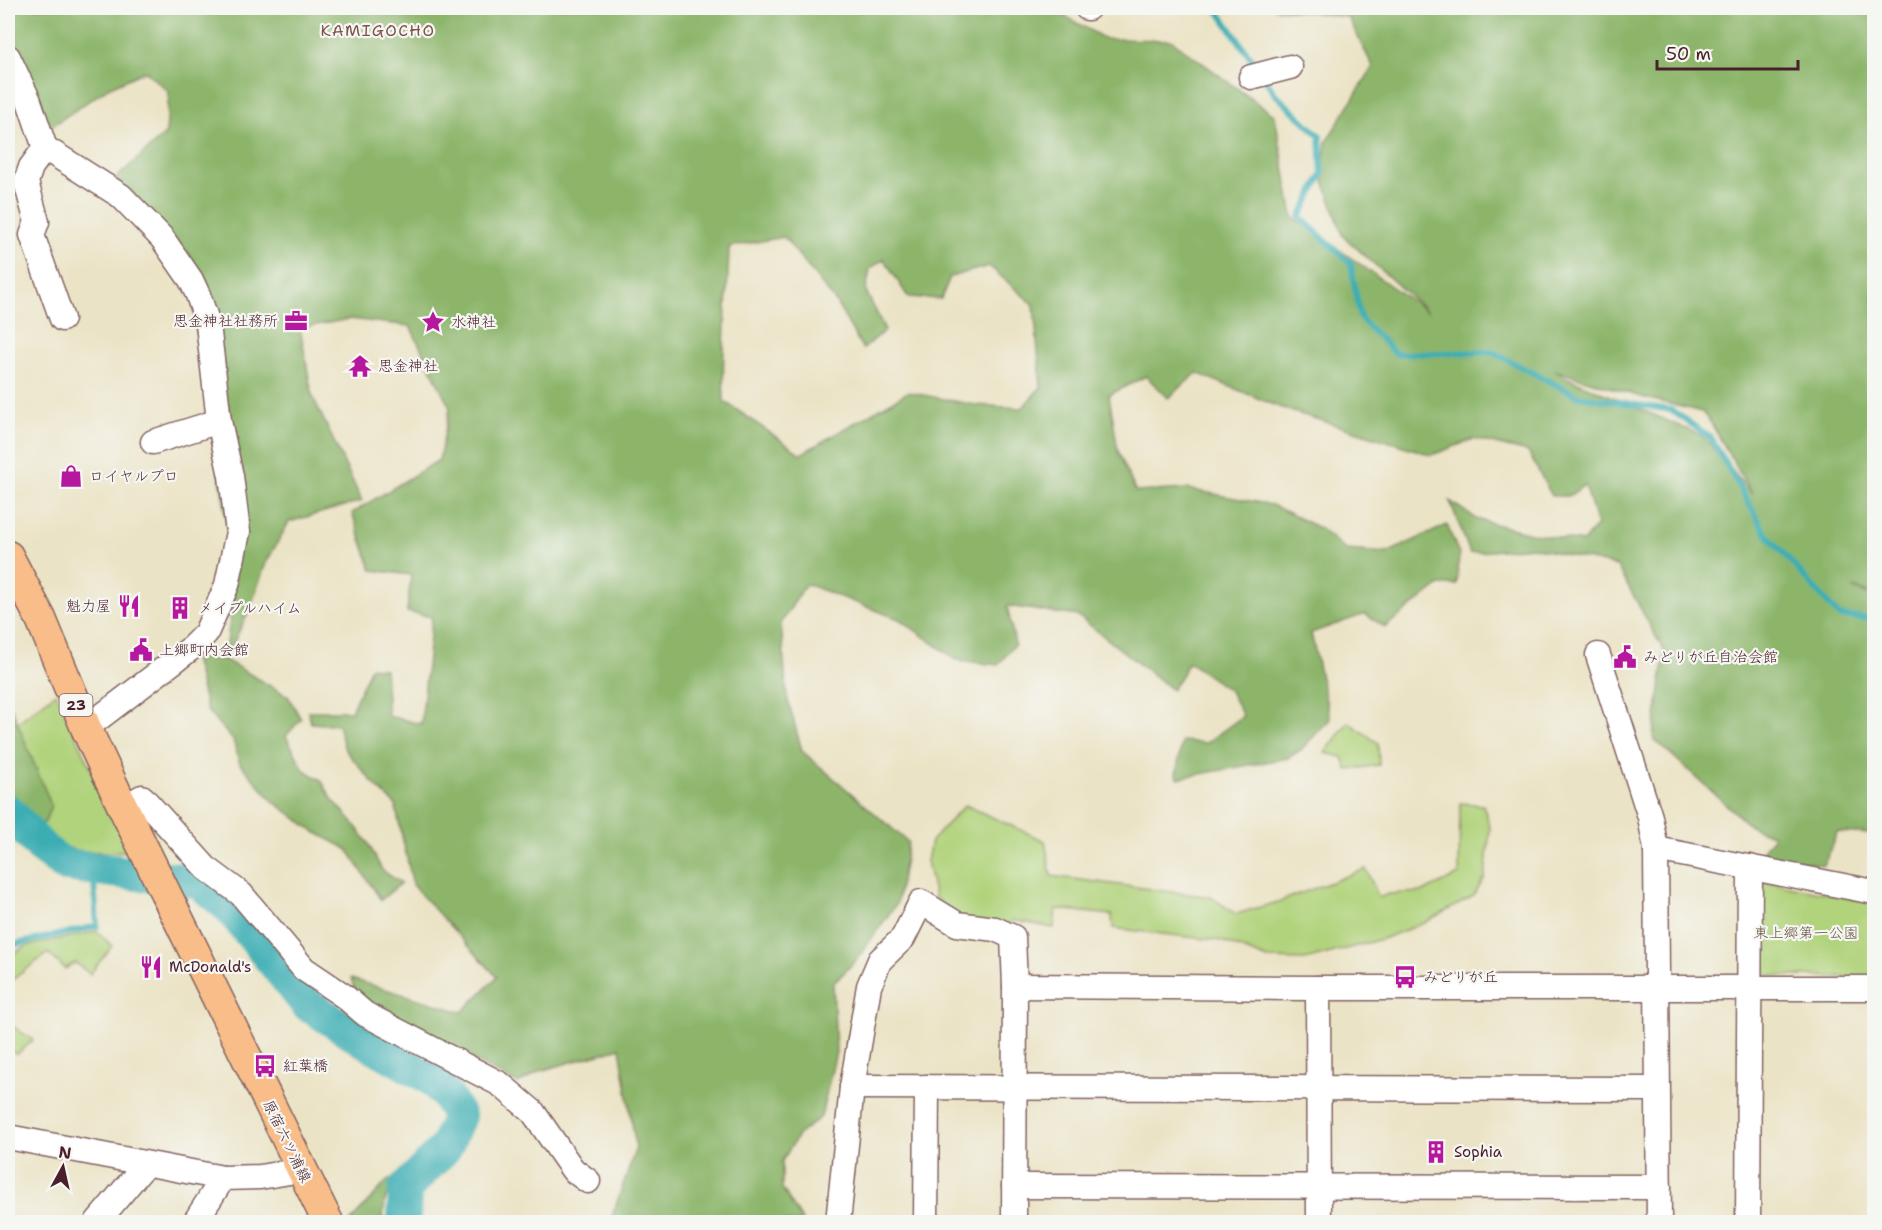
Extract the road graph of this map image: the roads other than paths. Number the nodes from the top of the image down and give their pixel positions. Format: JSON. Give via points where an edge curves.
{"nodes":[{"id":1,"x":8,"y":57,"type":"edge"},
{"id":2,"x":45,"y":148,"type":"junction"},
{"id":3,"x":62,"y":319,"type":"dead end"},
{"id":4,"x":219,"y":421,"type":"junction"},
{"id":5,"x":153,"y":442,"type":"dead end"},
{"id":6,"x":8,"y":555,"type":"edge"},
{"id":7,"x":1598,"y":655,"type":"dead end"},
{"id":8,"x":86,"y":728,"type":"junction"},
{"id":9,"x":123,"y":808,"type":"junction"},
{"id":10,"x":1656,"y":849,"type":"junction"},
{"id":11,"x":1750,"y":867,"type":"junction"},
{"id":12,"x":1875,"y":892,"type":"edge"},
{"id":13,"x":1015,"y":986,"type":"junction"},
{"id":14,"x":1750,"y":987,"type":"junction"},
{"id":15,"x":1318,"y":988,"type":"junction"},
{"id":16,"x":1658,"y":988,"type":"junction"},
{"id":17,"x":1875,"y":988,"type":"edge"},
{"id":18,"x":852,"y":1087,"type":"junction"},
{"id":19,"x":927,"y":1087,"type":"junction"},
{"id":20,"x":1015,"y":1087,"type":"junction"},
{"id":21,"x":1318,"y":1088,"type":"junction"},
{"id":22,"x":1657,"y":1089,"type":"junction"},
{"id":23,"x":8,"y":1137,"type":"edge"},
{"id":24,"x":146,"y":1164,"type":"junction"},
{"id":25,"x":301,"y":1170,"type":"junction"},
{"id":26,"x":223,"y":1178,"type":"junction"},
{"id":27,"x":588,"y":1182,"type":"dead end"},
{"id":28,"x":1014,"y":1186,"type":"junction"},
{"id":29,"x":1319,"y":1186,"type":"junction"},
{"id":30,"x":1659,"y":1187,"type":"junction"},
{"id":31,"x":97,"y":1222,"type":"edge"},
{"id":32,"x":195,"y":1222,"type":"edge"},
{"id":33,"x":328,"y":1222,"type":"edge"},
{"id":34,"x":838,"y":1222,"type":"edge"},
{"id":35,"x":926,"y":1222,"type":"edge"},
{"id":36,"x":1014,"y":1222,"type":"edge"},
{"id":37,"x":1319,"y":1222,"type":"edge"},
{"id":38,"x":1659,"y":1222,"type":"edge"},
{"id":39,"x":1748,"y":1222,"type":"edge"}],
"edges":[{"from":1,"to":2,"type":"street"},
{"from":2,"to":3,"type":"street","via":[[26,182],[37,222],[32,235]]},
{"from":2,"to":4,"type":"street","via":[[120,196],[162,238],[182,266],[208,324]]},
{"from":4,"to":5,"type":"street"},
{"from":4,"to":8,"type":"street","via":[[238,532],[227,585],[206,633]]},
{"from":6,"to":8,"type":"main road","number":"23"},
{"from":7,"to":10,"type":"street","via":[[1650,817]]},
{"from":8,"to":9,"type":"main road","number":"23"},
{"from":9,"to":25,"type":"main road","name":"原宿六ツ浦線","number":"23"},
{"from":9,"to":27,"type":"street","via":[[142,796],[206,868],[241,894],[304,969],[365,1014],[500,1084],[533,1112],[573,1170]]},
{"from":10,"to":11,"type":"street"},
{"from":10,"to":16,"type":"street"},
{"from":11,"to":12,"type":"street"},
{"from":11,"to":14,"type":"street"},
{"from":13,"to":15,"type":"street"},
{"from":13,"to":18,"type":"street","via":[[1012,937],[995,929],[957,924],[921,902],[903,938],[880,960],[869,986]]},
{"from":13,"to":20,"type":"street"},
{"from":14,"to":16,"type":"street"},
{"from":14,"to":17,"type":"street"},
{"from":14,"to":39,"type":"street"},
{"from":15,"to":16,"type":"street"},
{"from":15,"to":21,"type":"street"},
{"from":16,"to":22,"type":"street"},
{"from":18,"to":19,"type":"street"},
{"from":18,"to":34,"type":"street"},
{"from":19,"to":20,"type":"street"},
{"from":19,"to":35,"type":"street"},
{"from":20,"to":21,"type":"street"},
{"from":20,"to":28,"type":"street"},
{"from":21,"to":22,"type":"street"},
{"from":21,"to":29,"type":"street"},
{"from":22,"to":30,"type":"street"},
{"from":23,"to":24,"type":"street"},
{"from":24,"to":26,"type":"street"},
{"from":24,"to":31,"type":"street"},
{"from":25,"to":26,"type":"street"},
{"from":25,"to":33,"type":"main road","name":"原宿六ツ浦線","number":"23"},
{"from":26,"to":32,"type":"street"},
{"from":28,"to":29,"type":"street"},
{"from":28,"to":36,"type":"street"},
{"from":29,"to":30,"type":"street"},
{"from":29,"to":37,"type":"street"},
{"from":30,"to":38,"type":"street"}]}
